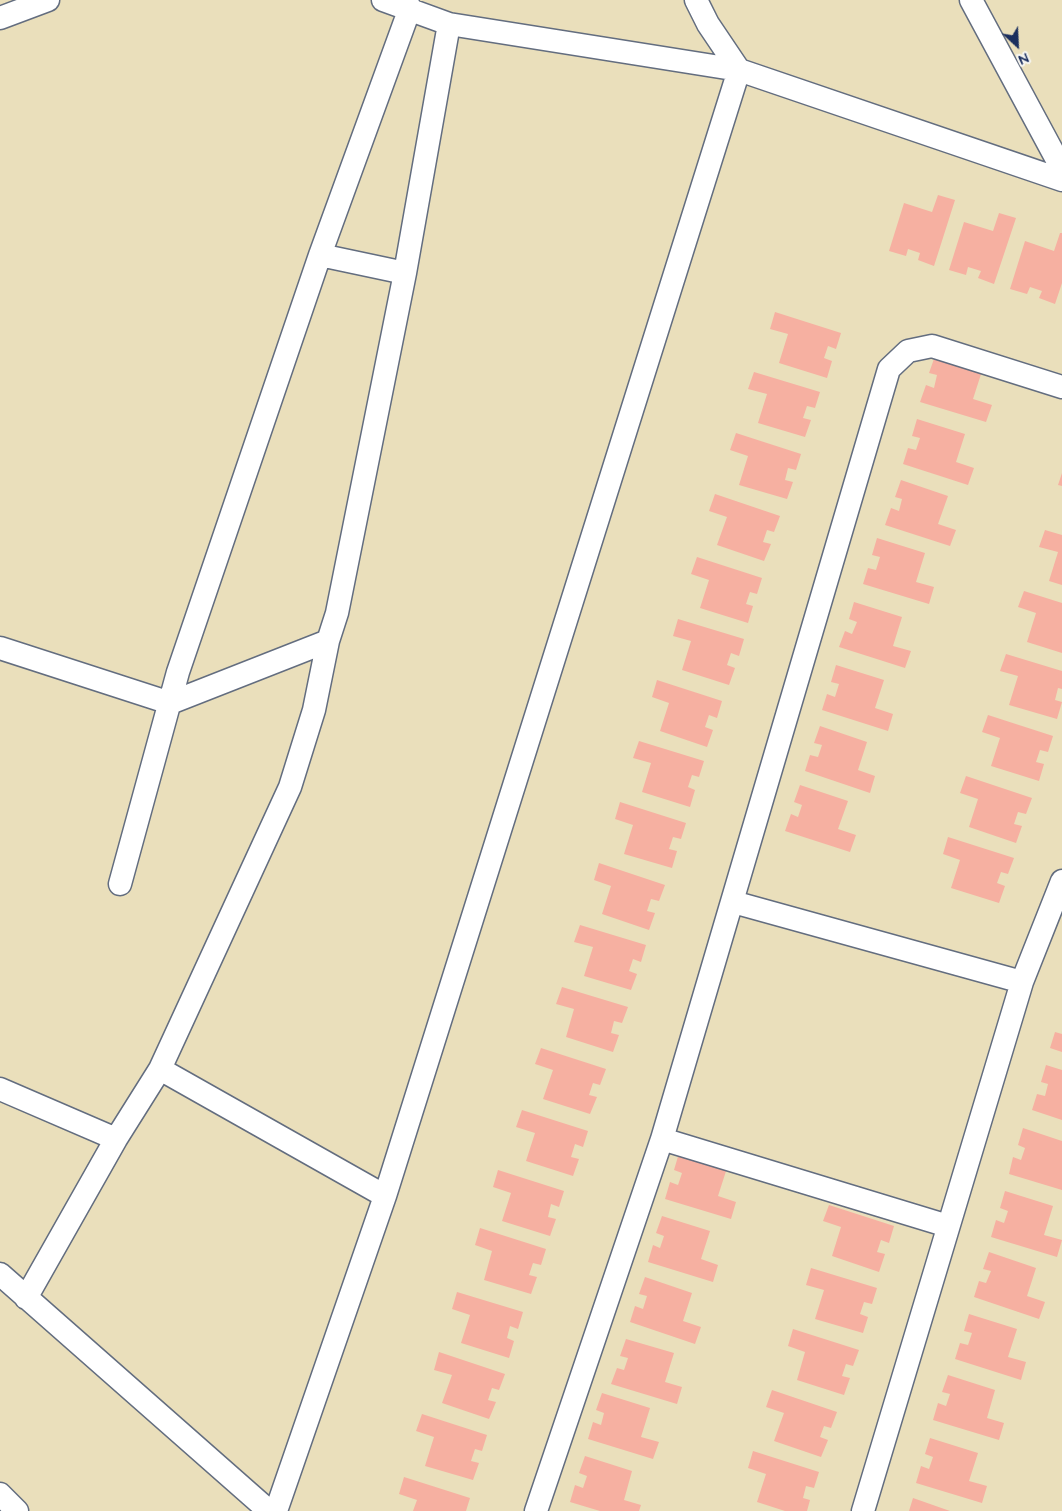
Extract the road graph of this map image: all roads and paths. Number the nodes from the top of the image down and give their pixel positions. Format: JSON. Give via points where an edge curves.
{"nodes":[{"id":1,"x":48,"y":0,"type":"edge"},
{"id":2,"x":383,"y":0,"type":"edge"},
{"id":3,"x":696,"y":0,"type":"edge"},
{"id":4,"x":971,"y":0,"type":"edge"},
{"id":5,"x":408,"y":4,"type":"edge"},
{"id":6,"x":0,"y":18,"type":"edge"},
{"id":7,"x":449,"y":24,"type":"junction"},
{"id":8,"x":739,"y":70,"type":"junction"},
{"id":9,"x":1062,"y":169,"type":"edge"},
{"id":10,"x":1062,"y":180,"type":"edge"},
{"id":11,"x":320,"y":254,"type":"junction"},
{"id":12,"x":404,"y":273,"type":"junction"},
{"id":13,"x":1062,"y":387,"type":"edge"},
{"id":14,"x":328,"y":641,"type":"junction"},
{"id":15,"x":0,"y":648,"type":"edge"},
{"id":16,"x":170,"y":703,"type":"junction"},
{"id":17,"x":1062,"y":881,"type":"edge"},
{"id":18,"x":120,"y":884,"type":"dead end"},
{"id":19,"x":733,"y":902,"type":"junction"},
{"id":20,"x":1022,"y":982,"type":"junction"},
{"id":21,"x":160,"y":1069,"type":"junction"},
{"id":22,"x":0,"y":1089,"type":"edge"},
{"id":23,"x":116,"y":1139,"type":"junction"},
{"id":24,"x":662,"y":1139,"type":"junction"},
{"id":25,"x":385,"y":1196,"type":"junction"},
{"id":26,"x":948,"y":1226,"type":"junction"},
{"id":27,"x":0,"y":1274,"type":"edge"},
{"id":28,"x":26,"y":1298,"type":"junction"},
{"id":29,"x":0,"y":1494,"type":"edge"},
{"id":30,"x":17,"y":1511,"type":"edge"},
{"id":31,"x":269,"y":1511,"type":"edge"},
{"id":32,"x":276,"y":1511,"type":"edge"},
{"id":33,"x":536,"y":1511,"type":"edge"},
{"id":34,"x":863,"y":1511,"type":"edge"}],
"edges":[{"from":1,"to":6,"type":"street"},
{"from":2,"to":5,"type":"street"},
{"from":3,"to":8,"type":"street"},
{"from":4,"to":9,"type":"street"},
{"from":5,"to":7,"type":"street"},
{"from":5,"to":11,"type":"street"},
{"from":7,"to":8,"type":"street"},
{"from":7,"to":12,"type":"street"},
{"from":8,"to":10,"type":"street"},
{"from":8,"to":25,"type":"street"},
{"from":11,"to":12,"type":"street"},
{"from":11,"to":16,"type":"street"},
{"from":12,"to":14,"type":"street"},
{"from":13,"to":19,"type":"street","via":[[932,346],[908,351],[889,368]]},
{"from":14,"to":16,"type":"street"},
{"from":14,"to":21,"type":"street","via":[[314,710],[290,787]]},
{"from":15,"to":16,"type":"street"},
{"from":16,"to":18,"type":"street"},
{"from":17,"to":20,"type":"street"},
{"from":19,"to":20,"type":"street"},
{"from":19,"to":24,"type":"street"},
{"from":20,"to":26,"type":"street"},
{"from":21,"to":23,"type":"street"},
{"from":21,"to":25,"type":"street"},
{"from":22,"to":23,"type":"street"},
{"from":23,"to":28,"type":"street"},
{"from":24,"to":26,"type":"street"},
{"from":24,"to":33,"type":"street"},
{"from":25,"to":32,"type":"street"},
{"from":26,"to":34,"type":"street"},
{"from":27,"to":28,"type":"street"},
{"from":28,"to":31,"type":"street"},
{"from":29,"to":30,"type":"street"}]}
